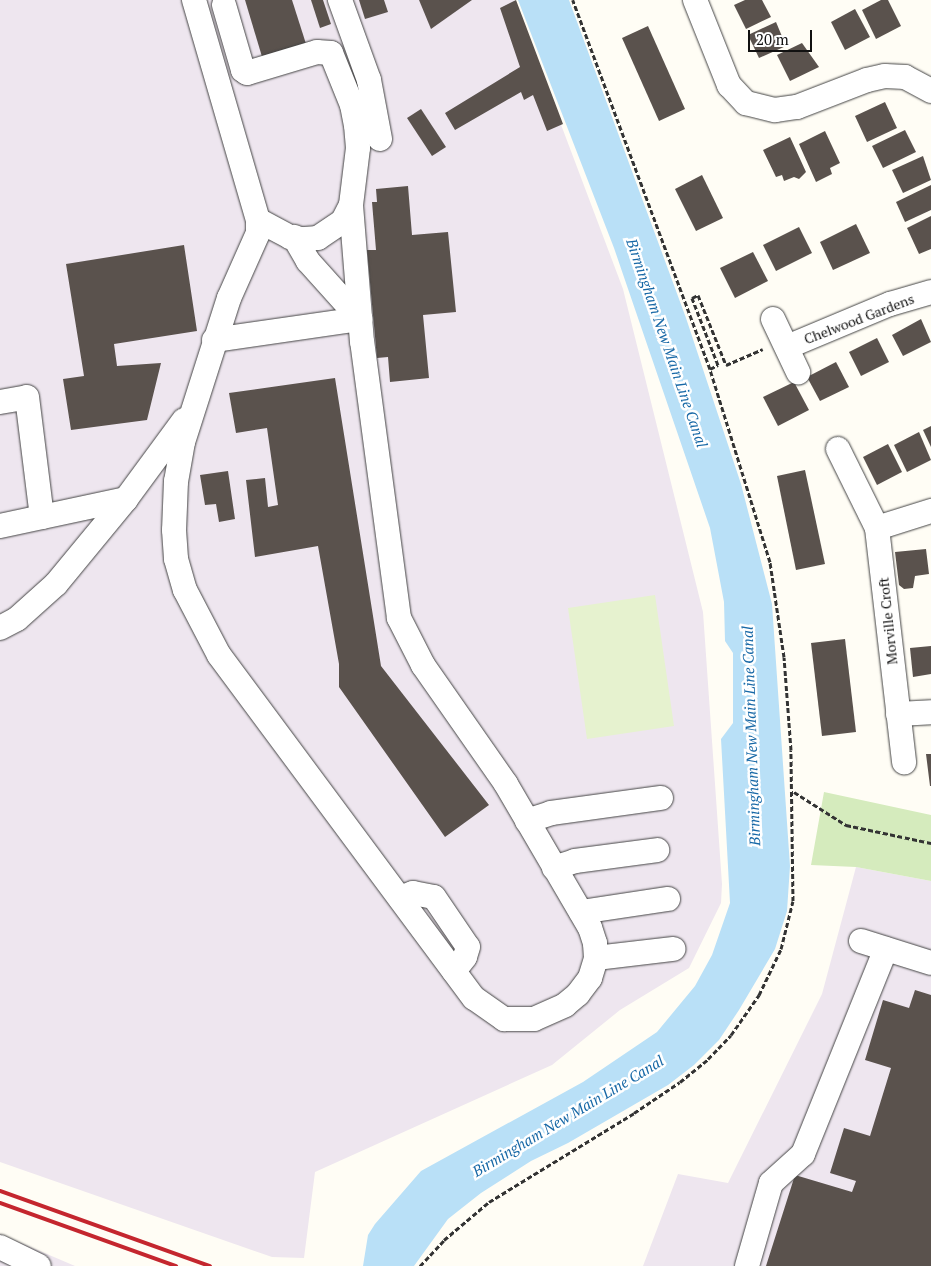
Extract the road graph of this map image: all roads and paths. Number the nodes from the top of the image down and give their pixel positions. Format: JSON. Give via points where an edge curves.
{"nodes":[{"id":1,"x":194,"y":0,"type":"edge"},
{"id":2,"x":340,"y":0,"type":"edge"},
{"id":3,"x":572,"y":0,"type":"edge"},
{"id":4,"x":695,"y":0,"type":"edge"},
{"id":5,"x":224,"y":4,"type":"dead end"},
{"id":6,"x":929,"y":83,"type":"edge"},
{"id":7,"x":380,"y":139,"type":"dead end"},
{"id":8,"x":351,"y":205,"type":"junction"},
{"id":9,"x":258,"y":220,"type":"junction"},
{"id":10,"x":294,"y":237,"type":"junction"},
{"id":11,"x":931,"y":292,"type":"edge"},
{"id":12,"x":360,"y":319,"type":"junction"},
{"id":13,"x":773,"y":319,"type":"dead end"},
{"id":14,"x":214,"y":340,"type":"junction"},
{"id":15,"x":785,"y":344,"type":"junction"},
{"id":16,"x":710,"y":369,"type":"junction"},
{"id":17,"x":798,"y":372,"type":"dead end"},
{"id":18,"x":0,"y":402,"type":"edge"},
{"id":19,"x":193,"y":408,"type":"junction"},
{"id":20,"x":838,"y":449,"type":"dead end"},
{"id":21,"x":126,"y":499,"type":"junction"},
{"id":22,"x":931,"y":511,"type":"edge"},
{"id":23,"x":42,"y":517,"type":"junction"},
{"id":24,"x":0,"y":526,"type":"edge"},
{"id":25,"x":877,"y":528,"type":"junction"},
{"id":26,"x":0,"y":628,"type":"edge"},
{"id":27,"x":931,"y":712,"type":"edge"},
{"id":28,"x":898,"y":714,"type":"junction"},
{"id":29,"x":904,"y":762,"type":"dead end"},
{"id":30,"x":794,"y":792,"type":"junction"},
{"id":31,"x":661,"y":798,"type":"dead end"},
{"id":32,"x":527,"y":821,"type":"junction"},
{"id":33,"x":931,"y":843,"type":"edge"},
{"id":34,"x":657,"y":850,"type":"dead end"},
{"id":35,"x":554,"y":868,"type":"junction"},
{"id":36,"x":668,"y":899,"type":"dead end"},
{"id":37,"x":581,"y":912,"type":"junction"},
{"id":38,"x":861,"y":941,"type":"dead end"},
{"id":39,"x":673,"y":949,"type":"dead end"},
{"id":40,"x":886,"y":949,"type":"junction"},
{"id":41,"x":596,"y":958,"type":"junction"},
{"id":42,"x":931,"y":963,"type":"edge"},
{"id":43,"x":0,"y":1246,"type":"edge"},
{"id":44,"x":39,"y":1266,"type":"edge"},
{"id":45,"x":420,"y":1266,"type":"edge"},
{"id":46,"x":746,"y":1266,"type":"edge"}],
"edges":[{"from":1,"to":9,"type":"street"},
{"from":2,"to":7,"type":"street","via":[[369,80]]},
{"from":3,"to":16,"type":"path"},
{"from":4,"to":6,"type":"street","via":[[728,85],[746,103],[758,108],[797,107],[885,76]]},
{"from":5,"to":8,"type":"street","via":[[243,70],[247,73],[317,52],[331,53],[356,125],[358,148]]},
{"from":8,"to":10,"type":"street","via":[[343,221],[332,231],[318,238]]},
{"from":8,"to":12,"type":"street"},
{"from":9,"to":10,"type":"street"},
{"from":9,"to":14,"type":"street","via":[[252,250],[229,298]]},
{"from":10,"to":12,"type":"street","via":[[308,261]]},
{"from":11,"to":15,"type":"street","name":"Chelwood Gardens"},
{"from":12,"to":14,"type":"street"},
{"from":12,"to":32,"type":"street","via":[[399,618],[423,665],[506,784]]},
{"from":13,"to":15,"type":"street","name":"Chelwood Gardens"},
{"from":14,"to":19,"type":"street"},
{"from":15,"to":16,"type":"path","via":[[726,365],[698,295],[692,298],[718,365]]},
{"from":15,"to":17,"type":"street","name":"Chelwood Gardens"},
{"from":16,"to":30,"type":"path","via":[[770,562],[784,658]]},
{"from":18,"to":23,"type":"street","via":[[27,397]]},
{"from":19,"to":21,"type":"street"},
{"from":19,"to":41,"type":"street","via":[[183,442],[176,491],[176,559],[185,590],[219,655],[486,1010],[504,1019],[534,1020],[565,1005],[578,994],[590,978]]},
{"from":20,"to":25,"type":"street","name":"Morville Croft"},
{"from":21,"to":23,"type":"street"},
{"from":21,"to":26,"type":"street","via":[[56,584],[17,619]]},
{"from":22,"to":25,"type":"street"},
{"from":23,"to":24,"type":"street"},
{"from":25,"to":28,"type":"street","name":"Morville Croft"},
{"from":27,"to":28,"type":"street"},
{"from":28,"to":29,"type":"street","name":"Morville Croft"},
{"from":30,"to":33,"type":"path","via":[[846,825]]},
{"from":30,"to":45,"type":"path","via":[[792,901],[781,949],[759,995],[731,1035],[680,1082],[489,1202],[444,1240]]},
{"from":31,"to":32,"type":"street","via":[[550,813]]},
{"from":32,"to":35,"type":"street"},
{"from":34,"to":35,"type":"street","via":[[575,861]]},
{"from":35,"to":37,"type":"street"},
{"from":36,"to":37,"type":"street"},
{"from":37,"to":41,"type":"street","via":[[590,928]]},
{"from":38,"to":40,"type":"street"},
{"from":39,"to":41,"type":"street"},
{"from":40,"to":42,"type":"street"},
{"from":40,"to":46,"type":"street","via":[[804,1154],[770,1183]]},
{"from":43,"to":44,"type":"street"}]}
